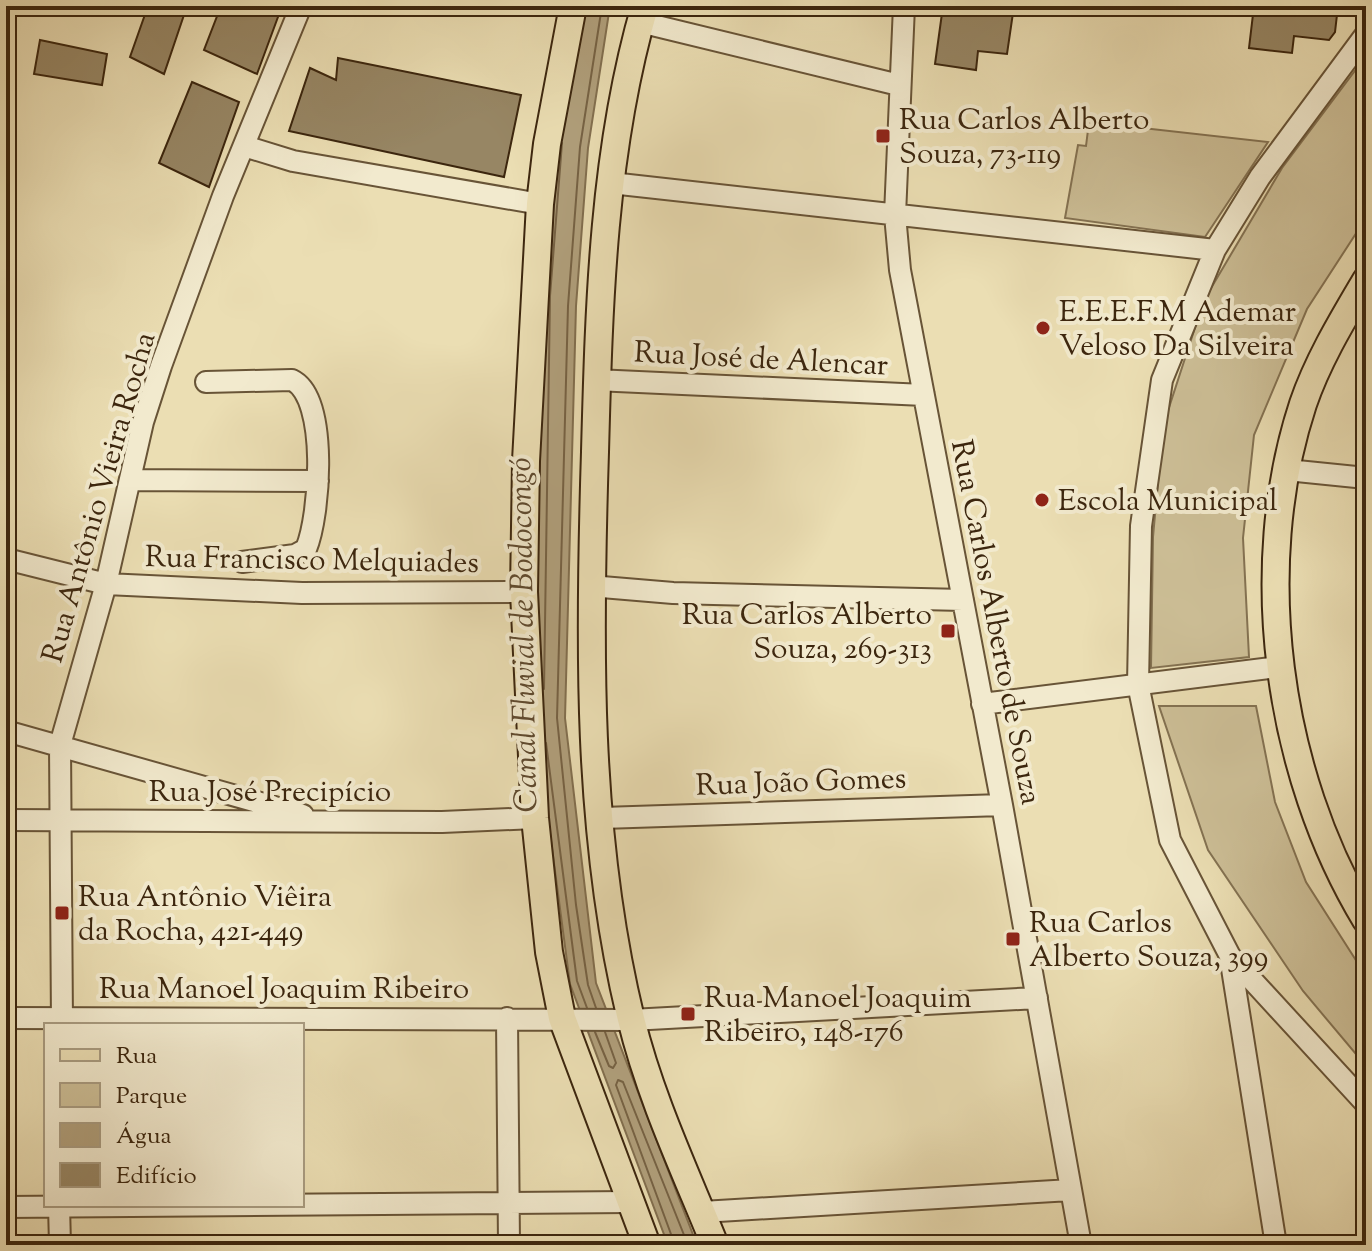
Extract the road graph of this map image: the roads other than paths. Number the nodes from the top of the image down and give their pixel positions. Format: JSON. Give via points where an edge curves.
{"nodes":[{"id":1,"x":301,"y":6,"type":"edge"},
{"id":2,"x":573,"y":6,"type":"edge"},
{"id":3,"x":904,"y":6,"type":"edge"},
{"id":4,"x":643,"y":14,"type":"edge"},
{"id":5,"x":1366,"y":34,"type":"edge"},
{"id":6,"x":899,"y":85,"type":"junction"},
{"id":7,"x":244,"y":146,"type":"junction"},
{"id":8,"x":611,"y":183,"type":"junction"},
{"id":9,"x":540,"y":204,"type":"junction"},
{"id":10,"x":895,"y":215,"type":"junction"},
{"id":11,"x":1215,"y":250,"type":"junction"},
{"id":12,"x":1366,"y":280,"type":"edge"},
{"id":13,"x":595,"y":380,"type":"junction"},
{"id":14,"x":206,"y":382,"type":"dead end"},
{"id":15,"x":924,"y":395,"type":"junction"},
{"id":16,"x":1287,"y":470,"type":"junction"},
{"id":17,"x":1366,"y":478,"type":"edge"},
{"id":18,"x":130,"y":480,"type":"junction"},
{"id":19,"x":318,"y":481,"type":"junction"},
{"id":20,"x":6,"y":559,"type":"edge"},
{"id":21,"x":242,"y":562,"type":"dead end"},
{"id":22,"x":106,"y":584,"type":"junction"},
{"id":23,"x":590,"y":586,"type":"junction"},
{"id":24,"x":524,"y":592,"type":"junction"},
{"id":25,"x":963,"y":600,"type":"junction"},
{"id":26,"x":1278,"y":667,"type":"junction"},
{"id":27,"x":1138,"y":684,"type":"junction"},
{"id":28,"x":982,"y":704,"type":"junction"},
{"id":29,"x":6,"y":731,"type":"edge"},
{"id":30,"x":60,"y":745,"type":"junction"},
{"id":31,"x":1002,"y":805,"type":"junction"},
{"id":32,"x":535,"y":818,"type":"junction"},
{"id":33,"x":602,"y":818,"type":"junction"},
{"id":34,"x":6,"y":820,"type":"edge"},
{"id":35,"x":59,"y":820,"type":"junction"},
{"id":36,"x":326,"y":821,"type":"junction"},
{"id":37,"x":1366,"y":920,"type":"edge"},
{"id":38,"x":1230,"y":956,"type":"junction"},
{"id":39,"x":1037,"y":998,"type":"junction"},
{"id":40,"x":6,"y":1018,"type":"edge"},
{"id":41,"x":507,"y":1018,"type":"junction"},
{"id":42,"x":567,"y":1018,"type":"junction"},
{"id":43,"x":626,"y":1020,"type":"junction"},
{"id":44,"x":62,"y":1021,"type":"edge"},
{"id":45,"x":1366,"y":1104,"type":"edge"},
{"id":46,"x":1071,"y":1190,"type":"junction"},
{"id":47,"x":629,"y":1202,"type":"junction"},
{"id":48,"x":509,"y":1203,"type":"junction"},
{"id":49,"x":304,"y":1204,"type":"edge"},
{"id":50,"x":44,"y":1206,"type":"edge"},
{"id":51,"x":6,"y":1207,"type":"edge"},
{"id":52,"x":59,"y":1207,"type":"edge"},
{"id":53,"x":702,"y":1212,"type":"junction"},
{"id":54,"x":60,"y":1245,"type":"edge"},
{"id":55,"x":509,"y":1245,"type":"edge"},
{"id":56,"x":647,"y":1245,"type":"edge"},
{"id":57,"x":715,"y":1245,"type":"edge"},
{"id":58,"x":1081,"y":1245,"type":"edge"},
{"id":59,"x":1276,"y":1245,"type":"edge"}],
"edges":[{"from":1,"to":7,"type":"street","name":"Rua Antônio Vieira Rocha"},
{"from":2,"to":9,"type":"main road"},
{"from":3,"to":6,"type":"street","name":"Rua Carlos Alberto de Souza"},
{"from":4,"to":6,"type":"street"},
{"from":4,"to":8,"type":"main road"},
{"from":5,"to":11,"type":"street","via":[[1260,177]]},
{"from":6,"to":10,"type":"street","name":"Rua Carlos Alberto de Souza"},
{"from":7,"to":9,"type":"street","via":[[293,161]]},
{"from":7,"to":18,"type":"street","name":"Rua Antônio Vieira Rocha","via":[[161,366]]},
{"from":8,"to":10,"type":"street"},
{"from":8,"to":13,"type":"main road"},
{"from":9,"to":24,"type":"main road"},
{"from":10,"to":11,"type":"street"},
{"from":10,"to":15,"type":"street","name":"Rua Carlos Alberto de Souza"},
{"from":11,"to":27,"type":"street","via":[[1162,380],[1154,424],[1141,526]]},
{"from":12,"to":16,"type":"main road","via":[[1303,404]]},
{"from":13,"to":15,"type":"street","name":"Rua José de Alencar"},
{"from":13,"to":23,"type":"main road"},
{"from":14,"to":19,"type":"street","via":[[281,379],[301,384],[312,414]]},
{"from":15,"to":25,"type":"street","name":"Rua Carlos Alberto de Souza"},
{"from":16,"to":17,"type":"street"},
{"from":16,"to":26,"type":"main road","via":[[1280,503]]},
{"from":18,"to":19,"type":"street"},
{"from":18,"to":22,"type":"street","name":"Rua Antônio Vieira Rocha"},
{"from":19,"to":21,"type":"street","via":[[306,549]]},
{"from":20,"to":22,"type":"street","name":"Rua Francisco Melquiades"},
{"from":22,"to":24,"type":"street","name":"Rua Francisco Melquiades","via":[[360,595]]},
{"from":22,"to":30,"type":"street","name":"Rua Antônio Vieira Rocha"},
{"from":23,"to":25,"type":"street"},
{"from":23,"to":33,"type":"main road"},
{"from":24,"to":32,"type":"main road"},
{"from":25,"to":28,"type":"street","name":"Rua Carlos Alberto de Souza"},
{"from":26,"to":27,"type":"street"},
{"from":26,"to":37,"type":"main road","via":[[1328,842]]},
{"from":27,"to":28,"type":"street"},
{"from":27,"to":38,"type":"street","via":[[1170,840]]},
{"from":28,"to":31,"type":"street","name":"Rua Carlos Alberto de Souza"},
{"from":29,"to":30,"type":"street"},
{"from":30,"to":35,"type":"street","name":"Rua Antônio Vieira Rocha"},
{"from":30,"to":36,"type":"street"},
{"from":31,"to":33,"type":"street","name":"Rua João Gomes"},
{"from":31,"to":39,"type":"street","name":"Rua Carlos Alberto de Souza"},
{"from":32,"to":36,"type":"street","name":"Rua José Precipício"},
{"from":32,"to":42,"type":"main road","via":[[549,952]]},
{"from":33,"to":43,"type":"main road"},
{"from":34,"to":35,"type":"street","name":"Rua José Precipício"},
{"from":35,"to":36,"type":"street","name":"Rua José Precipício"},
{"from":35,"to":44,"type":"street","name":"Rua Antônio Vieira Rocha"},
{"from":38,"to":45,"type":"street"},
{"from":38,"to":59,"type":"street"},
{"from":39,"to":43,"type":"street"},
{"from":39,"to":46,"type":"street","name":"Rua Carlos Alberto de Souza"},
{"from":40,"to":44,"type":"street","name":"Rua Manoel Joaquim Ribeiro"},
{"from":41,"to":42,"type":"street","name":"Rua Manoel Joaquim Ribeiro"},
{"from":41,"to":44,"type":"street","name":"Rua Manoel Joaquim Ribeiro"},
{"from":41,"to":48,"type":"street"},
{"from":42,"to":43,"type":"street","name":"Rua Manoel Joaquim Ribeiro"},
{"from":42,"to":47,"type":"main road"},
{"from":43,"to":53,"type":"main road"},
{"from":46,"to":53,"type":"street"},
{"from":46,"to":58,"type":"street","name":"Rua Carlos Alberto de Souza"},
{"from":47,"to":48,"type":"street"},
{"from":47,"to":56,"type":"main road"},
{"from":48,"to":49,"type":"street"},
{"from":48,"to":55,"type":"street"},
{"from":50,"to":51,"type":"street"},
{"from":52,"to":54,"type":"street"},
{"from":53,"to":57,"type":"main road"}]}
